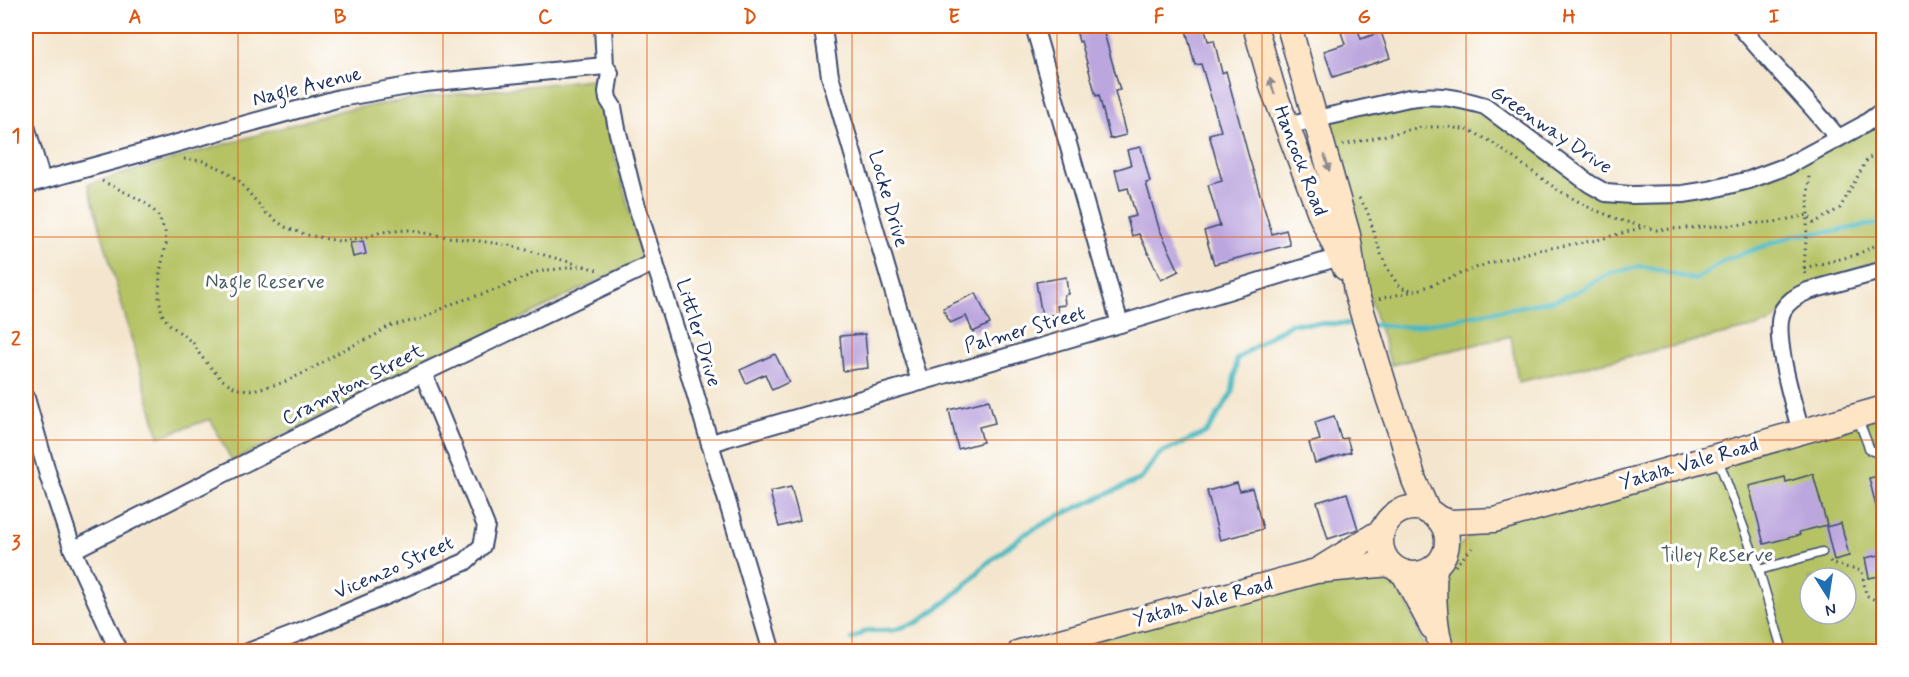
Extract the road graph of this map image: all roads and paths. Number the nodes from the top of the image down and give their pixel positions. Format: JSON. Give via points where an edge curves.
{"nodes":[{"id":1,"x":603,"y":26,"type":"edge"},
{"id":2,"x":824,"y":26,"type":"edge"},
{"id":3,"x":1034,"y":26,"type":"edge"},
{"id":4,"x":1256,"y":26,"type":"edge"},
{"id":5,"x":1288,"y":26,"type":"edge"},
{"id":6,"x":1740,"y":26,"type":"edge"},
{"id":7,"x":605,"y":66,"type":"junction"},
{"id":8,"x":1884,"y":110,"type":"edge"},
{"id":9,"x":1314,"y":119,"type":"junction"},
{"id":10,"x":26,"y":126,"type":"edge"},
{"id":11,"x":1286,"y":126,"type":"junction"},
{"id":12,"x":1838,"y":138,"type":"junction"},
{"id":13,"x":164,"y":146,"type":"junction"},
{"id":14,"x":1809,"y":164,"type":"dead end"},
{"id":15,"x":80,"y":170,"type":"junction"},
{"id":16,"x":34,"y":183,"type":"edge"},
{"id":17,"x":1336,"y":195,"type":"junction"},
{"id":18,"x":1646,"y":227,"type":"dead end"},
{"id":19,"x":1884,"y":241,"type":"edge"},
{"id":20,"x":1345,"y":255,"type":"junction"},
{"id":21,"x":655,"y":262,"type":"junction"},
{"id":22,"x":586,"y":266,"type":"junction"},
{"id":23,"x":1804,"y":268,"type":"junction"},
{"id":24,"x":1884,"y":270,"type":"edge"},
{"id":25,"x":613,"y":282,"type":"junction"},
{"id":26,"x":1418,"y":290,"type":"junction"},
{"id":27,"x":1808,"y":291,"type":"junction"},
{"id":28,"x":1362,"y":311,"type":"junction"},
{"id":29,"x":1120,"y":324,"type":"junction"},
{"id":30,"x":423,"y":372,"type":"junction"},
{"id":31,"x":920,"y":382,"type":"junction"},
{"id":32,"x":26,"y":398,"type":"edge"},
{"id":33,"x":1389,"y":400,"type":"junction"},
{"id":34,"x":1884,"y":408,"type":"edge"},
{"id":35,"x":1857,"y":416,"type":"junction"},
{"id":36,"x":1801,"y":432,"type":"junction"},
{"id":37,"x":710,"y":444,"type":"junction"},
{"id":38,"x":1884,"y":455,"type":"edge"},
{"id":39,"x":1717,"y":456,"type":"junction"},
{"id":40,"x":1432,"y":515,"type":"junction"},
{"id":41,"x":1494,"y":520,"type":"junction"},
{"id":42,"x":1389,"y":522,"type":"junction"},
{"id":43,"x":74,"y":550,"type":"junction"},
{"id":44,"x":1822,"y":552,"type":"joint"},
{"id":45,"x":1440,"y":560,"type":"junction"},
{"id":46,"x":1396,"y":568,"type":"junction"},
{"id":47,"x":1759,"y":570,"type":"junction"},
{"id":48,"x":1316,"y":571,"type":"junction"},
{"id":49,"x":1884,"y":605,"type":"edge"},
{"id":50,"x":1440,"y":644,"type":"edge"},
{"id":51,"x":119,"y":651,"type":"edge"},
{"id":52,"x":248,"y":651,"type":"edge"},
{"id":53,"x":772,"y":651,"type":"edge"},
{"id":54,"x":1020,"y":651,"type":"edge"},
{"id":55,"x":1783,"y":651,"type":"edge"}],
"edges":[{"from":1,"to":7,"type":"street","name":"Littler Drive"},
{"from":2,"to":31,"type":"street","name":"Locke Drive","via":[[830,76]]},
{"from":3,"to":29,"type":"street"},
{"from":11,"to":4,"type":"main road","name":"Hancock Road","one_way":true},
{"from":5,"to":9,"type":"main road","name":"Hancock Road"},
{"from":6,"to":12,"type":"street"},
{"from":7,"to":13,"type":"street","name":"Nagle Avenue","via":[[425,83],[340,98]]},
{"from":7,"to":21,"type":"street","name":"Littler Drive","via":[[610,73],[608,99]]},
{"from":8,"to":12,"type":"street","name":"Greenway Drive"},
{"from":9,"to":11,"type":"street","name":"Greenway Drive"},
{"from":9,"to":12,"type":"street","name":"Greenway Drive","via":[[1429,95],[1465,100],[1485,106],[1590,184],[1606,193],[1631,195],[1683,194],[1749,180],[1787,166]]},
{"from":9,"to":17,"type":"main road","name":"Hancock Road","one_way":true},
{"from":10,"to":16,"type":"street"},
{"from":11,"to":20,"type":"main road","name":"Hancock Road","via":[[1321,216]]},
{"from":13,"to":15,"type":"street","name":"Nagle Avenue"},
{"from":13,"to":22,"type":"path","via":[[166,154],[222,169],[239,181],[266,213],[285,227],[307,235],[339,241],[408,230],[509,245]]},
{"from":14,"to":23,"type":"path"},
{"from":15,"to":16,"type":"street","name":"Nagle Avenue"},
{"from":15,"to":22,"type":"path","via":[[151,207],[159,218],[166,244],[160,272],[162,314],[193,343],[221,379],[237,389],[253,390],[282,383],[389,327],[422,319],[539,271]]},
{"from":17,"to":20,"type":"main road","name":"Hancock Road","via":[[1348,235]]},
{"from":17,"to":26,"type":"path","via":[[1356,194],[1366,206],[1391,274],[1401,288]]},
{"from":18,"to":26,"type":"path","via":[[1489,262]]},
{"from":19,"to":23,"type":"path","via":[[1856,255]]},
{"from":20,"to":28,"type":"main road","name":"Hancock Road"},
{"from":20,"to":29,"type":"street","name":"Palmer Street"},
{"from":21,"to":25,"type":"street","name":"Crampton Street"},
{"from":21,"to":37,"type":"street","name":"Littler Drive"},
{"from":22,"to":25,"type":"path","via":[[604,272]]},
{"from":23,"to":27,"type":"path"},
{"from":24,"to":27,"type":"street"},
{"from":25,"to":30,"type":"street","name":"Crampton Street"},
{"from":26,"to":28,"type":"path"},
{"from":27,"to":36,"type":"street","via":[[1787,303],[1779,326]]},
{"from":28,"to":33,"type":"main road","name":"Hancock Road"},
{"from":29,"to":31,"type":"street","name":"Palmer Street"},
{"from":30,"to":43,"type":"street","name":"Crampton Street"},
{"from":30,"to":52,"type":"street","name":"Vicenzo Street","via":[[486,526],[482,546],[465,562]]},
{"from":31,"to":37,"type":"street","name":"Palmer Street"},
{"from":32,"to":43,"type":"street"},
{"from":33,"to":40,"type":"main road","name":"Hancock Road","via":[[1414,480]]},
{"from":33,"to":42,"type":"main road","name":"Hancock Road","via":[[1388,422],[1399,481]]},
{"from":34,"to":35,"type":"main road","name":"Yatala Vale Road"},
{"from":35,"to":36,"type":"main road","name":"Yatala Vale Road"},
{"from":35,"to":38,"type":"lane","via":[[1870,450]]},
{"from":36,"to":39,"type":"main road","name":"Yatala Vale Road"},
{"from":37,"to":53,"type":"street","name":"Littler Drive"},
{"from":39,"to":41,"type":"main road","name":"Yatala Vale Road"},
{"from":39,"to":47,"type":"lane"},
{"from":40,"to":41,"type":"main road","name":"Yatala Vale Road","via":[[1452,522]]},
{"from":40,"to":42,"type":"main road","via":[[1411,509]]},
{"from":40,"to":45,"type":"main road","via":[[1443,527],[1446,538]]},
{"from":41,"to":45,"type":"main road","name":"Yatala Vale Road"},
{"from":42,"to":46,"type":"main road","via":[[1381,546]]},
{"from":42,"to":48,"type":"main road","name":"Yatala Vale Road"},
{"from":43,"to":51,"type":"street"},
{"from":44,"to":47,"type":"lane"},
{"from":44,"to":49,"type":"path","via":[[1832,564],[1862,571],[1866,595]]},
{"from":45,"to":46,"type":"main road","via":[[1418,574]]},
{"from":45,"to":50,"type":"main road","via":[[1433,593]]},
{"from":46,"to":48,"type":"main road","name":"Yatala Vale Road","via":[[1372,564]]},
{"from":46,"to":50,"type":"main road"},
{"from":47,"to":55,"type":"lane"},
{"from":48,"to":54,"type":"main road","name":"Yatala Vale Road"}]}
